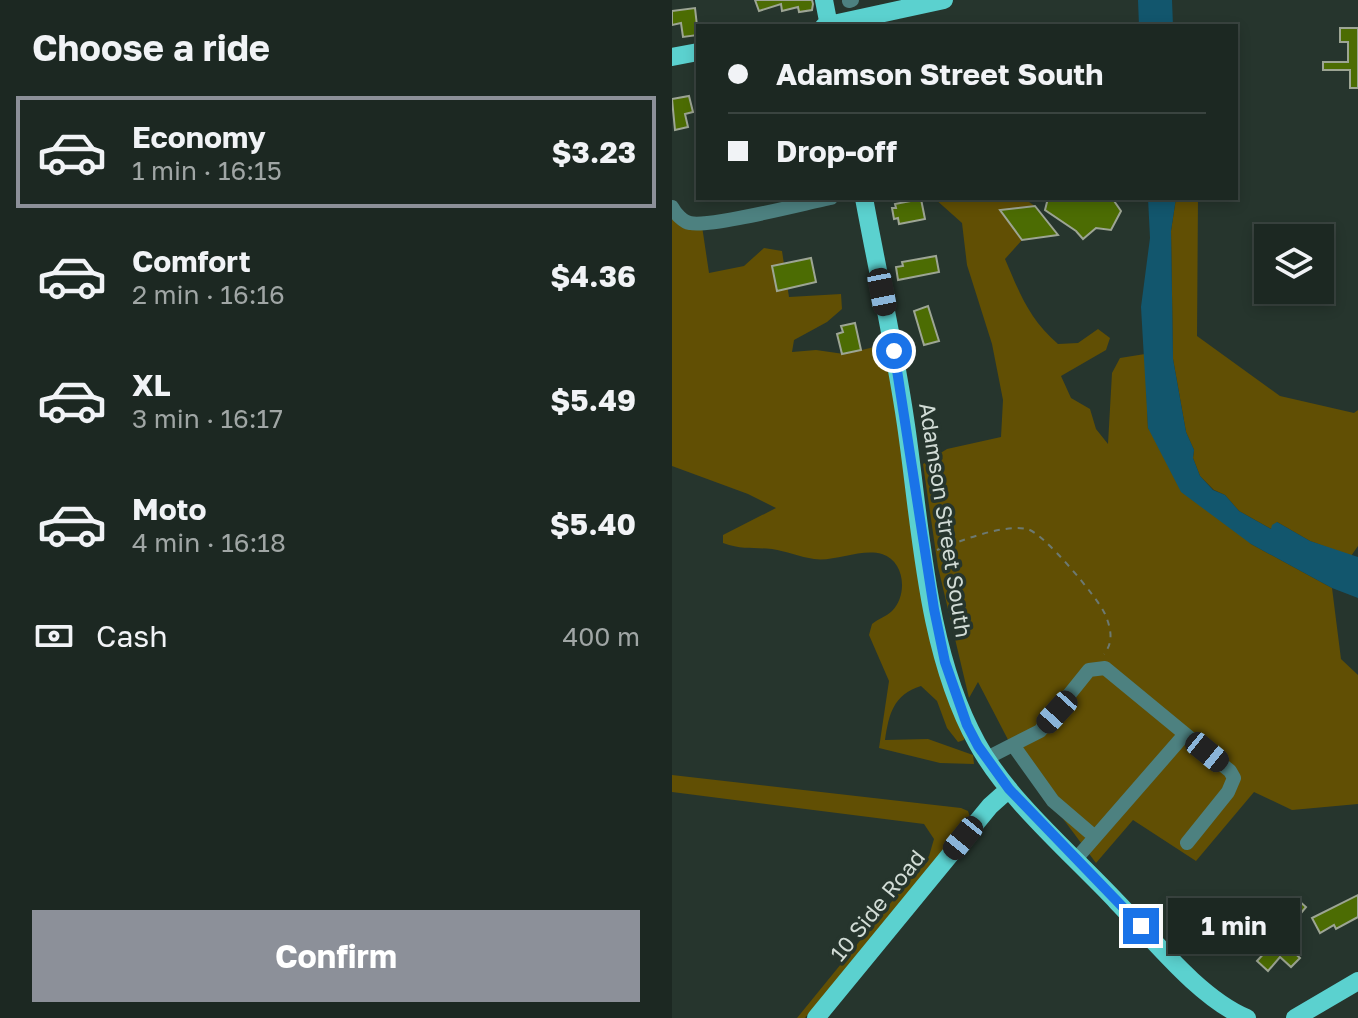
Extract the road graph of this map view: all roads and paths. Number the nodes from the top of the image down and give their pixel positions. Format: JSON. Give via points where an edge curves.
{"nodes":[{"id":1,"x":824,"y":0,"type":"edge"},
{"id":2,"x":944,"y":0,"type":"edge"},
{"id":3,"x":889,"y":6,"type":"edge"},
{"id":4,"x":827,"y":24,"type":"edge"},
{"id":5,"x":833,"y":24,"type":"edge"},
{"id":6,"x":696,"y":52,"type":"edge"},
{"id":7,"x":672,"y":57,"type":"edge"},
{"id":8,"x":821,"y":200,"type":"edge"},
{"id":9,"x":864,"y":200,"type":"edge"},
{"id":10,"x":672,"y":207,"type":"edge"},
{"id":11,"x":925,"y":554,"type":"junction"},
{"id":12,"x":1089,"y":670,"type":"junction"},
{"id":13,"x":1185,"y":734,"type":"junction"},
{"id":14,"x":1013,"y":745,"type":"junction"},
{"id":15,"x":987,"y":758,"type":"junction"},
{"id":16,"x":1009,"y":789,"type":"junction"},
{"id":17,"x":1095,"y":837,"type":"junction"},
{"id":18,"x":1187,"y":843,"type":"dead end"},
{"id":19,"x":1076,"y":859,"type":"junction"},
{"id":20,"x":1358,"y":981,"type":"edge"},
{"id":21,"x":816,"y":1018,"type":"edge"},
{"id":22,"x":1247,"y":1018,"type":"edge"},
{"id":23,"x":1295,"y":1018,"type":"edge"}],
"edges":[{"from":1,"to":4,"type":"main road"},
{"from":2,"to":3,"type":"main road"},
{"from":3,"to":5,"type":"main road"},
{"from":6,"to":7,"type":"main road"},
{"from":8,"to":10,"type":"street","via":[[715,222],[690,223]]},
{"from":9,"to":11,"type":"main road","name":"Adamson Street South"},
{"from":11,"to":12,"type":"path","via":[[984,532],[1026,529],[1045,538],[1105,612],[1112,635],[1108,650]]},
{"from":11,"to":15,"type":"main road","name":"Adamson Street South","via":[[945,662],[967,725]]},
{"from":12,"to":13,"type":"street","via":[[1105,668]]},
{"from":12,"to":14,"type":"street","via":[[1040,731]]},
{"from":13,"to":17,"type":"street"},
{"from":13,"to":18,"type":"street","via":[[1234,778]]},
{"from":14,"to":15,"type":"street"},
{"from":14,"to":17,"type":"street","via":[[1053,801]]},
{"from":15,"to":16,"type":"main road","name":"Adamson Street South"},
{"from":16,"to":19,"type":"main road","name":"Adamson Street South"},
{"from":16,"to":21,"type":"main road","name":"10 Side Road"},
{"from":17,"to":19,"type":"street"},
{"from":19,"to":22,"type":"main road","name":"Adamson Street South","via":[[1207,993]]},
{"from":20,"to":23,"type":"main road"}]}
